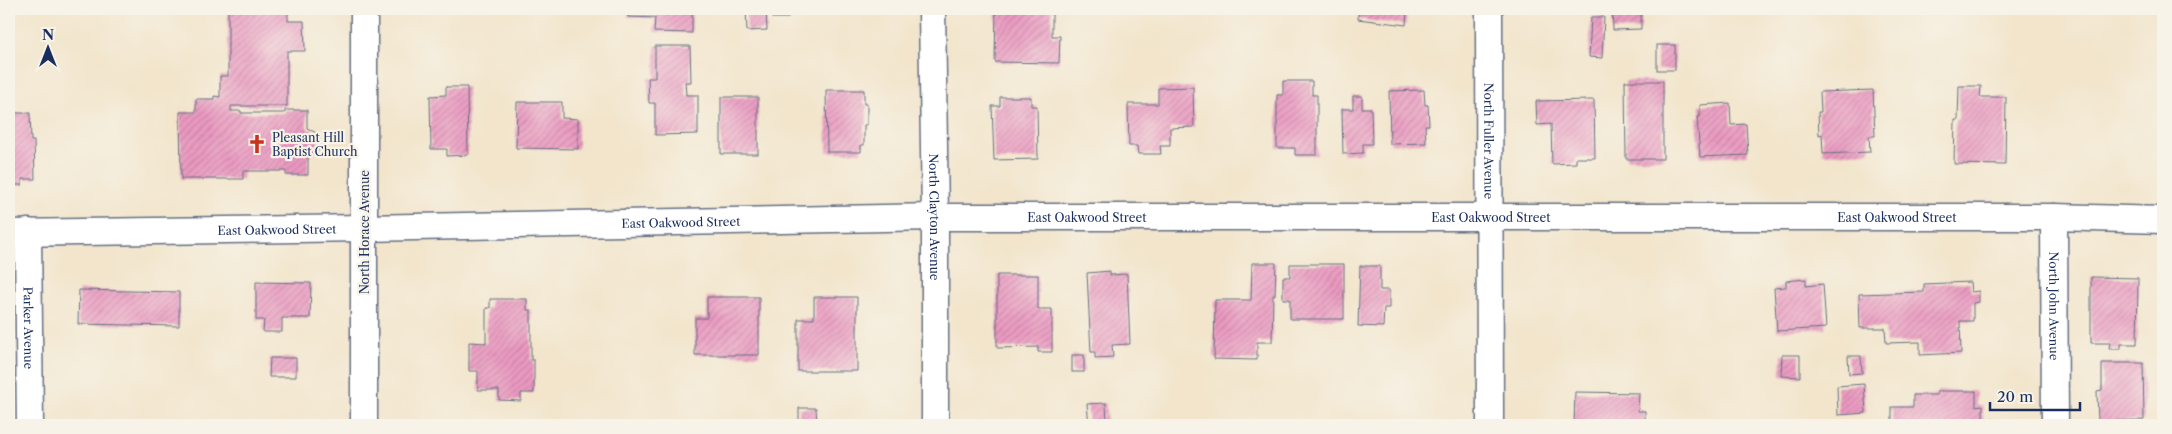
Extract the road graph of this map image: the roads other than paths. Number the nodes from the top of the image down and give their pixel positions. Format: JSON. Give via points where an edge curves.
{"nodes":[{"id":1,"x":364,"y":9,"type":"edge"},
{"id":2,"x":932,"y":9,"type":"edge"},
{"id":3,"x":1488,"y":9,"type":"edge"},
{"id":4,"x":935,"y":217,"type":"junction"},
{"id":5,"x":1488,"y":217,"type":"junction"},
{"id":6,"x":2054,"y":217,"type":"junction"},
{"id":7,"x":2163,"y":220,"type":"edge"},
{"id":8,"x":364,"y":228,"type":"junction"},
{"id":9,"x":18,"y":232,"type":"edge"},
{"id":10,"x":30,"y":425,"type":"edge"},
{"id":11,"x":364,"y":425,"type":"edge"},
{"id":12,"x":935,"y":425,"type":"edge"},
{"id":13,"x":1490,"y":425,"type":"edge"},
{"id":14,"x":2055,"y":425,"type":"edge"}],
"edges":[{"from":1,"to":8,"type":"street","name":"North Horace Avenue"},
{"from":2,"to":4,"type":"street","name":"North Clayton Avenue"},
{"from":3,"to":5,"type":"street","name":"North Fuller Avenue"},
{"from":4,"to":5,"type":"street","name":"East Oakwood Street"},
{"from":4,"to":8,"type":"street","name":"East Oakwood Street"},
{"from":4,"to":12,"type":"street","name":"North Clayton Avenue"},
{"from":5,"to":6,"type":"street","name":"East Oakwood Street"},
{"from":5,"to":13,"type":"street","name":"North Fuller Avenue"},
{"from":6,"to":7,"type":"street","name":"East Oakwood Street"},
{"from":6,"to":14,"type":"street","name":"North John Avenue"},
{"from":8,"to":9,"type":"street","name":"East Oakwood Street"},
{"from":8,"to":11,"type":"street","name":"North Horace Avenue"},
{"from":9,"to":10,"type":"street","name":"Parker Avenue"}]}
